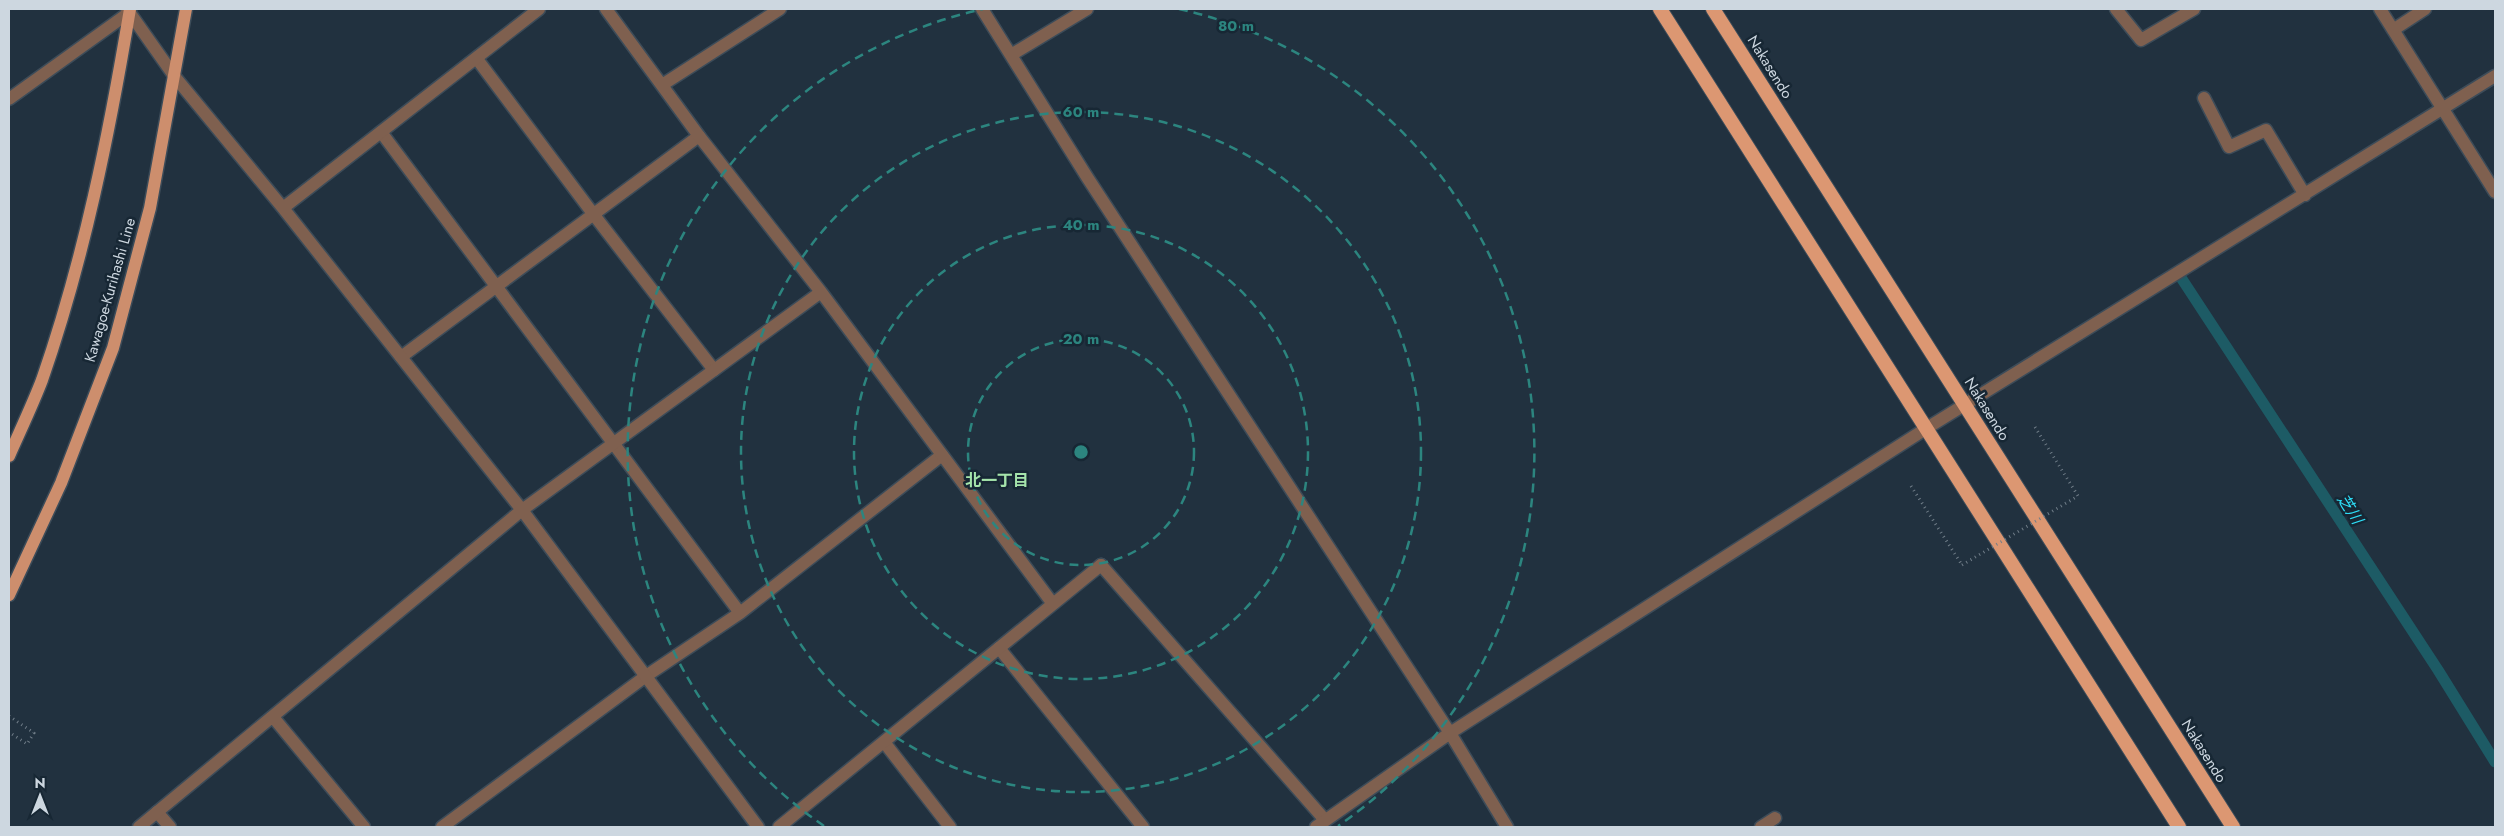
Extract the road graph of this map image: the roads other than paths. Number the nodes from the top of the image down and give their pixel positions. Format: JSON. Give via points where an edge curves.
{"nodes":[{"id":1,"x":186,"y":9,"type":"edge"},
{"id":2,"x":539,"y":9,"type":"edge"},
{"id":3,"x":606,"y":9,"type":"edge"},
{"id":4,"x":780,"y":9,"type":"edge"},
{"id":5,"x":982,"y":9,"type":"edge"},
{"id":6,"x":1087,"y":9,"type":"edge"},
{"id":7,"x":1660,"y":9,"type":"edge"},
{"id":8,"x":1713,"y":9,"type":"edge"},
{"id":9,"x":2116,"y":9,"type":"edge"},
{"id":10,"x":2194,"y":9,"type":"edge"},
{"id":11,"x":2380,"y":9,"type":"edge"},
{"id":12,"x":2425,"y":9,"type":"edge"},
{"id":13,"x":129,"y":10,"type":"edge"},
{"id":14,"x":2393,"y":30,"type":"junction"},
{"id":15,"x":1011,"y":56,"type":"junction"},
{"id":16,"x":478,"y":59,"type":"junction"},
{"id":17,"x":2495,"y":76,"type":"edge"},
{"id":18,"x":175,"y":77,"type":"junction"},
{"id":19,"x":662,"y":85,"type":"junction"},
{"id":20,"x":2204,"y":98,"type":"dead end"},
{"id":21,"x":9,"y":99,"type":"edge"},
{"id":22,"x":2443,"y":110,"type":"junction"},
{"id":23,"x":381,"y":132,"type":"junction"},
{"id":24,"x":700,"y":136,"type":"junction"},
{"id":25,"x":2495,"y":192,"type":"edge"},
{"id":26,"x":2305,"y":195,"type":"junction"},
{"id":27,"x":283,"y":208,"type":"junction"},
{"id":28,"x":594,"y":215,"type":"junction"},
{"id":29,"x":497,"y":286,"type":"junction"},
{"id":30,"x":821,"y":292,"type":"junction"},
{"id":31,"x":401,"y":357,"type":"junction"},
{"id":32,"x":714,"y":370,"type":"junction"},
{"id":33,"x":1965,"y":405,"type":"junction"},
{"id":34,"x":1927,"y":428,"type":"junction"},
{"id":35,"x":615,"y":443,"type":"junction"},
{"id":36,"x":942,"y":455,"type":"junction"},
{"id":37,"x":9,"y":456,"type":"edge"},
{"id":38,"x":522,"y":510,"type":"junction"},
{"id":39,"x":9,"y":595,"type":"edge"},
{"id":40,"x":1054,"y":604,"type":"junction"},
{"id":41,"x":740,"y":613,"type":"junction"},
{"id":42,"x":999,"y":648,"type":"junction"},
{"id":43,"x":646,"y":676,"type":"junction"},
{"id":44,"x":273,"y":717,"type":"junction"},
{"id":45,"x":1450,"y":733,"type":"junction"},
{"id":46,"x":884,"y":742,"type":"junction"},
{"id":47,"x":157,"y":812,"type":"junction"},
{"id":48,"x":1775,"y":818,"type":"dead end"},
{"id":49,"x":1324,"y":825,"type":"edge"},
{"id":50,"x":139,"y":827,"type":"edge"},
{"id":51,"x":170,"y":827,"type":"edge"},
{"id":52,"x":364,"y":827,"type":"edge"},
{"id":53,"x":442,"y":827,"type":"edge"},
{"id":54,"x":758,"y":827,"type":"edge"},
{"id":55,"x":779,"y":827,"type":"edge"},
{"id":56,"x":950,"y":827,"type":"edge"},
{"id":57,"x":1143,"y":827,"type":"edge"},
{"id":58,"x":1507,"y":827,"type":"edge"},
{"id":59,"x":1761,"y":827,"type":"edge"},
{"id":60,"x":2179,"y":827,"type":"edge"},
{"id":61,"x":2233,"y":827,"type":"edge"}],
"edges":[{"from":1,"to":18,"type":"main road","name":"Kawagoe-Kurihashi Line"},
{"from":2,"to":16,"type":"street"},
{"from":3,"to":19,"type":"street"},
{"from":4,"to":19,"type":"street"},
{"from":5,"to":15,"type":"street"},
{"from":6,"to":15,"type":"street"},
{"from":7,"to":34,"type":"highway"},
{"from":8,"to":33,"type":"highway","name":"Nakasendo"},
{"from":9,"to":10,"type":"street","via":[[2142,40]]},
{"from":11,"to":14,"type":"street"},
{"from":12,"to":14,"type":"street"},
{"from":13,"to":18,"type":"street"},
{"from":13,"to":21,"type":"street"},
{"from":13,"to":37,"type":"main road","via":[[104,158],[75,275],[41,381]]},
{"from":14,"to":22,"type":"street"},
{"from":15,"to":45,"type":"street"},
{"from":16,"to":23,"type":"street"},
{"from":16,"to":28,"type":"street"},
{"from":17,"to":22,"type":"street"},
{"from":18,"to":27,"type":"street"},
{"from":18,"to":39,"type":"main road","name":"Kawagoe-Kurihashi Line","via":[[150,208],[113,348],[61,483]]},
{"from":19,"to":24,"type":"street"},
{"from":20,"to":26,"type":"street","via":[[2229,147],[2266,130]]},
{"from":22,"to":25,"type":"street"},
{"from":22,"to":26,"type":"street"},
{"from":23,"to":27,"type":"street"},
{"from":23,"to":29,"type":"street"},
{"from":24,"to":28,"type":"street"},
{"from":24,"to":30,"type":"street"},
{"from":26,"to":33,"type":"street"},
{"from":27,"to":31,"type":"street"},
{"from":28,"to":29,"type":"street"},
{"from":28,"to":32,"type":"street"},
{"from":29,"to":31,"type":"street"},
{"from":29,"to":35,"type":"street"},
{"from":30,"to":32,"type":"street"},
{"from":30,"to":36,"type":"street"},
{"from":31,"to":38,"type":"street"},
{"from":32,"to":35,"type":"street"},
{"from":33,"to":34,"type":"street"},
{"from":33,"to":61,"type":"highway","name":"Nakasendo"},
{"from":34,"to":45,"type":"street"},
{"from":34,"to":60,"type":"highway"},
{"from":35,"to":38,"type":"street"},
{"from":35,"to":41,"type":"street"},
{"from":36,"to":40,"type":"street"},
{"from":36,"to":41,"type":"street"},
{"from":38,"to":43,"type":"street"},
{"from":38,"to":44,"type":"street"},
{"from":40,"to":42,"type":"street"},
{"from":40,"to":49,"type":"street","via":[[1100,565]]},
{"from":41,"to":43,"type":"street"},
{"from":42,"to":46,"type":"street"},
{"from":42,"to":57,"type":"street"},
{"from":43,"to":53,"type":"street"},
{"from":43,"to":54,"type":"street"},
{"from":44,"to":47,"type":"street"},
{"from":44,"to":52,"type":"street"},
{"from":45,"to":49,"type":"street"},
{"from":45,"to":58,"type":"street"},
{"from":46,"to":55,"type":"street"},
{"from":46,"to":56,"type":"street"},
{"from":47,"to":50,"type":"street"},
{"from":47,"to":51,"type":"street"},
{"from":48,"to":59,"type":"street"}]}
